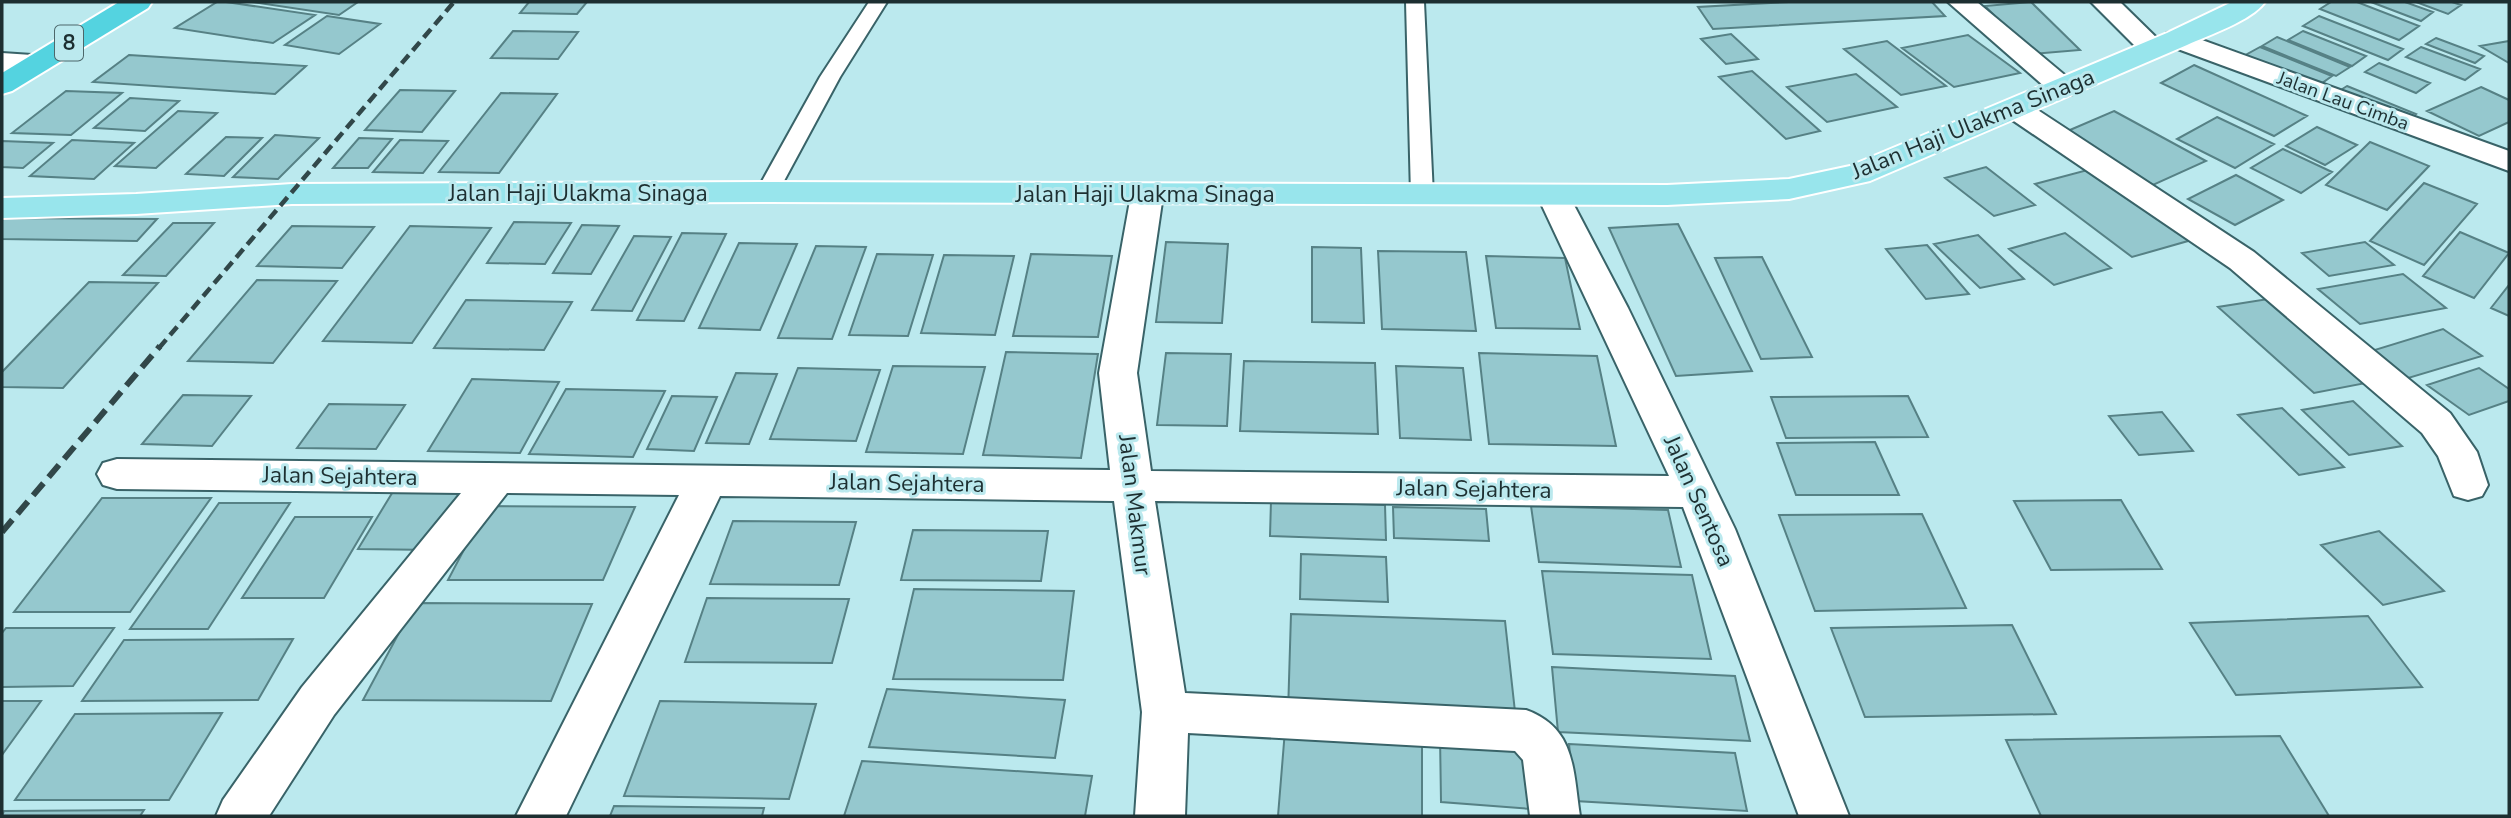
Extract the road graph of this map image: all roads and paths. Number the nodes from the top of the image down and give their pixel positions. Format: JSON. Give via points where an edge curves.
{"nodes":[{"id":1,"x":138,"y":2,"type":"edge"},
{"id":2,"x":877,"y":2,"type":"edge"},
{"id":3,"x":1415,"y":2,"type":"edge"},
{"id":4,"x":1961,"y":2,"type":"edge"},
{"id":5,"x":2104,"y":2,"type":"edge"},
{"id":6,"x":2251,"y":2,"type":"edge"},
{"id":7,"x":2165,"y":44,"type":"junction"},
{"id":8,"x":2,"y":62,"type":"edge"},
{"id":9,"x":37,"y":62,"type":"junction"},
{"id":10,"x":2,"y":85,"type":"edge"},
{"id":11,"x":2063,"y":88,"type":"junction"},
{"id":12,"x":2016,"y":109,"type":"junction"},
{"id":13,"x":2509,"y":162,"type":"edge"},
{"id":14,"x":767,"y":192,"type":"junction"},
{"id":15,"x":1147,"y":195,"type":"junction"},
{"id":16,"x":1422,"y":195,"type":"junction"},
{"id":17,"x":1553,"y":195,"type":"junction"},
{"id":18,"x":2,"y":208,"type":"edge"},
{"id":19,"x":117,"y":474,"type":"dead end"},
{"id":20,"x":496,"y":478,"type":"junction"},
{"id":21,"x":707,"y":481,"type":"junction"},
{"id":22,"x":1133,"y":485,"type":"junction"},
{"id":23,"x":2468,"y":485,"type":"dead end"},
{"id":24,"x":1697,"y":492,"type":"junction"},
{"id":25,"x":1165,"y":712,"type":"junction"},
{"id":26,"x":241,"y":816,"type":"edge"},
{"id":27,"x":541,"y":816,"type":"edge"},
{"id":28,"x":1160,"y":816,"type":"edge"},
{"id":29,"x":1555,"y":816,"type":"edge"},
{"id":30,"x":1824,"y":816,"type":"edge"}],
"edges":[{"from":1,"to":9,"type":"highway","number":"8"},
{"from":2,"to":14,"type":"lane"},
{"from":3,"to":16,"type":"lane"},
{"from":4,"to":11,"type":"street"},
{"from":5,"to":7,"type":"street"},
{"from":6,"to":7,"type":"main road","name":"Jalan Haji Ulakma Sinaga"},
{"from":7,"to":11,"type":"main road","name":"Jalan Haji Ulakma Sinaga"},
{"from":7,"to":13,"type":"street","name":"Jalan Lau Cimba"},
{"from":8,"to":9,"type":"street"},
{"from":9,"to":10,"type":"highway","number":"8"},
{"from":11,"to":12,"type":"main road","name":"Jalan Haji Ulakma Sinaga"},
{"from":12,"to":17,"type":"main road","name":"Jalan Haji Ulakma Sinaga","via":[[1859,174],[1789,189]]},
{"from":12,"to":23,"type":"street","via":[[2252,268],[2436,424],[2457,452]]},
{"from":14,"to":15,"type":"main road","name":"Jalan Haji Ulakma Sinaga"},
{"from":14,"to":18,"type":"main road","name":"Jalan Haji Ulakma Sinaga","via":[[292,194]]},
{"from":15,"to":16,"type":"main road","name":"Jalan Haji Ulakma Sinaga"},
{"from":15,"to":22,"type":"street","name":"Jalan Makmur","via":[[1118,373]]},
{"from":16,"to":17,"type":"main road","name":"Jalan Haji Ulakma Sinaga"},
{"from":17,"to":24,"type":"street","name":"Jalan Sentosa"},
{"from":19,"to":20,"type":"street","name":"Jalan Sejahtera"},
{"from":20,"to":21,"type":"street","name":"Jalan Sejahtera"},
{"from":20,"to":26,"type":"street","via":[[318,701]]},
{"from":21,"to":22,"type":"street","name":"Jalan Sejahtera"},
{"from":21,"to":27,"type":"street"},
{"from":22,"to":24,"type":"street","name":"Jalan Sejahtera"},
{"from":22,"to":25,"type":"street","name":"Jalan Makmur"},
{"from":24,"to":30,"type":"street","name":"Jalan Sentosa"},
{"from":25,"to":28,"type":"street","name":"Jalan Makmur"},
{"from":25,"to":29,"type":"street","via":[[1526,731],[1546,751]]}]}
